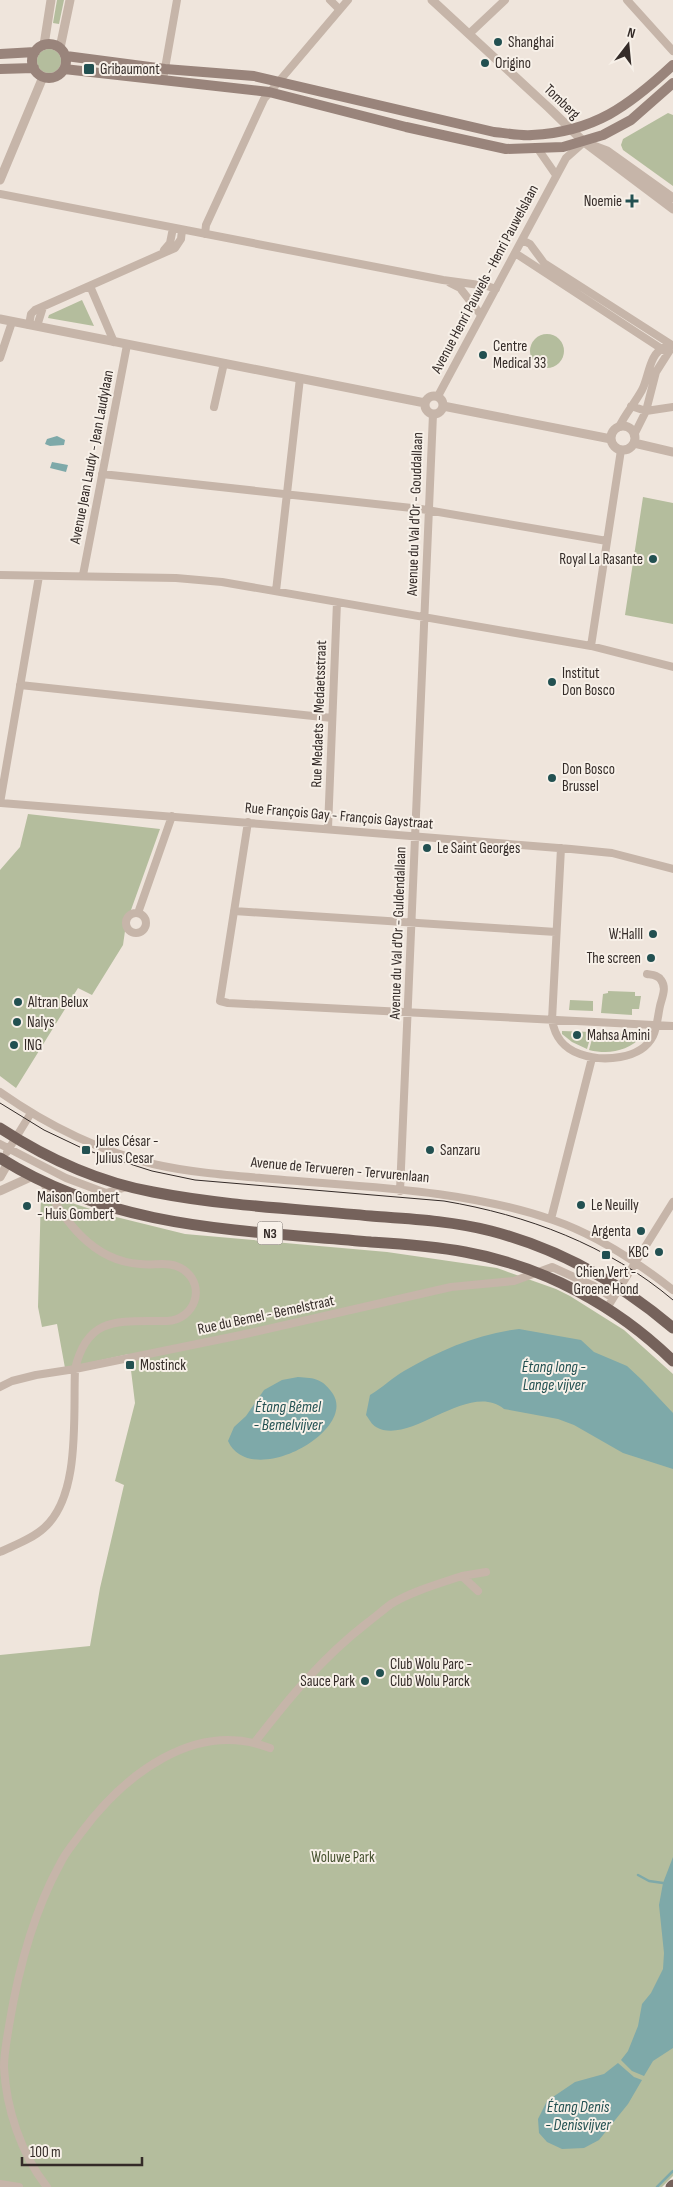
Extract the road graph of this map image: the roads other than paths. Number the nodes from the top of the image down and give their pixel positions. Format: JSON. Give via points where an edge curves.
{"nodes":[{"id":1,"x":51,"y":0,"type":"edge"},
{"id":2,"x":70,"y":0,"type":"edge"},
{"id":3,"x":177,"y":0,"type":"edge"},
{"id":4,"x":330,"y":0,"type":"edge"},
{"id":5,"x":348,"y":0,"type":"edge"},
{"id":6,"x":432,"y":0,"type":"edge"},
{"id":7,"x":505,"y":0,"type":"edge"},
{"id":8,"x":627,"y":0,"type":"edge"},
{"id":9,"x":340,"y":9,"type":"junction"},
{"id":10,"x":468,"y":34,"type":"junction"},
{"id":11,"x":44,"y":45,"type":"junction"},
{"id":12,"x":673,"y":51,"type":"edge"},
{"id":13,"x":35,"y":52,"type":"junction"},
{"id":14,"x":63,"y":52,"type":"junction"},
{"id":15,"x":0,"y":54,"type":"edge"},
{"id":16,"x":673,"y":65,"type":"edge"},
{"id":17,"x":34,"y":68,"type":"junction"},
{"id":18,"x":0,"y":69,"type":"edge"},
{"id":19,"x":64,"y":69,"type":"junction"},
{"id":20,"x":165,"y":69,"type":"junction"},
{"id":21,"x":43,"y":77,"type":"junction"},
{"id":22,"x":162,"y":80,"type":"junction"},
{"id":23,"x":277,"y":81,"type":"junction"},
{"id":24,"x":656,"y":82,"type":"junction"},
{"id":25,"x":673,"y":83,"type":"edge"},
{"id":26,"x":664,"y":91,"type":"junction"},
{"id":27,"x":269,"y":92,"type":"junction"},
{"id":28,"x":409,"y":112,"type":"junction"},
{"id":29,"x":406,"y":127,"type":"junction"},
{"id":30,"x":571,"y":130,"type":"junction"},
{"id":31,"x":584,"y":142,"type":"junction"},
{"id":32,"x":538,"y":149,"type":"junction"},
{"id":33,"x":556,"y":175,"type":"junction"},
{"id":34,"x":0,"y":180,"type":"edge"},
{"id":35,"x":0,"y":194,"type":"edge"},
{"id":36,"x":673,"y":198,"type":"edge"},
{"id":37,"x":673,"y":209,"type":"edge"},
{"id":38,"x":173,"y":228,"type":"junction"},
{"id":39,"x":182,"y":230,"type":"junction"},
{"id":40,"x":204,"y":234,"type":"junction"},
{"id":41,"x":522,"y":240,"type":"junction"},
{"id":42,"x":163,"y":251,"type":"junction"},
{"id":43,"x":516,"y":253,"type":"junction"},
{"id":44,"x":443,"y":280,"type":"junction"},
{"id":45,"x":90,"y":286,"type":"junction"},
{"id":46,"x":496,"y":289,"type":"junction"},
{"id":47,"x":594,"y":300,"type":"junction"},
{"id":48,"x":481,"y":315,"type":"junction"},
{"id":49,"x":0,"y":319,"type":"edge"},
{"id":50,"x":12,"y":322,"type":"junction"},
{"id":51,"x":33,"y":326,"type":"junction"},
{"id":52,"x":114,"y":342,"type":"junction"},
{"id":53,"x":127,"y":344,"type":"junction"},
{"id":54,"x":672,"y":344,"type":"edge"},
{"id":55,"x":665,"y":351,"type":"junction"},
{"id":56,"x":0,"y":358,"type":"edge"},
{"id":57,"x":224,"y":363,"type":"junction"},
{"id":58,"x":300,"y":378,"type":"junction"},
{"id":59,"x":438,"y":396,"type":"junction"},
{"id":60,"x":425,"y":403,"type":"junction"},
{"id":61,"x":443,"y":406,"type":"junction"},
{"id":62,"x":631,"y":406,"type":"junction"},
{"id":63,"x":214,"y":407,"type":"dead end"},
{"id":64,"x":673,"y":407,"type":"edge"},
{"id":65,"x":646,"y":411,"type":"junction"},
{"id":66,"x":433,"y":414,"type":"junction"},
{"id":67,"x":619,"y":427,"type":"junction"},
{"id":68,"x":611,"y":438,"type":"junction"},
{"id":69,"x":634,"y":439,"type":"junction"},
{"id":70,"x":621,"y":450,"type":"junction"},
{"id":71,"x":673,"y":452,"type":"edge"},
{"id":72,"x":102,"y":474,"type":"junction"},
{"id":73,"x":287,"y":494,"type":"junction"},
{"id":74,"x":428,"y":511,"type":"junction"},
{"id":75,"x":607,"y":541,"type":"junction"},
{"id":76,"x":0,"y":575,"type":"edge"},
{"id":77,"x":83,"y":575,"type":"junction"},
{"id":78,"x":39,"y":576,"type":"junction"},
{"id":79,"x":276,"y":591,"type":"junction"},
{"id":80,"x":337,"y":602,"type":"junction"},
{"id":81,"x":424,"y":616,"type":"junction"},
{"id":82,"x":591,"y":646,"type":"junction"},
{"id":83,"x":673,"y":667,"type":"edge"},
{"id":84,"x":20,"y":684,"type":"junction"},
{"id":85,"x":332,"y":718,"type":"junction"},
{"id":86,"x":1,"y":803,"type":"edge"},
{"id":87,"x":172,"y":816,"type":"junction"},
{"id":88,"x":248,"y":822,"type":"junction"},
{"id":89,"x":328,"y":828,"type":"junction"},
{"id":90,"x":415,"y":836,"type":"junction"},
{"id":91,"x":561,"y":848,"type":"junction"},
{"id":92,"x":673,"y":869,"type":"edge"},
{"id":93,"x":234,"y":911,"type":"junction"},
{"id":94,"x":138,"y":913,"type":"dead end"},
{"id":95,"x":412,"y":921,"type":"junction"},
{"id":96,"x":556,"y":932,"type":"junction"},
{"id":97,"x":648,"y":974,"type":"dead end"},
{"id":98,"x":408,"y":1012,"type":"junction"},
{"id":99,"x":552,"y":1020,"type":"junction"},
{"id":100,"x":655,"y":1025,"type":"junction"},
{"id":101,"x":673,"y":1026,"type":"edge"},
{"id":102,"x":592,"y":1058,"type":"junction"},
{"id":103,"x":0,"y":1092,"type":"edge"},
{"id":104,"x":31,"y":1113,"type":"junction"},
{"id":105,"x":0,"y":1128,"type":"edge"},
{"id":106,"x":16,"y":1138,"type":"junction"},
{"id":107,"x":0,"y":1144,"type":"edge"},
{"id":108,"x":9,"y":1150,"type":"junction"},
{"id":109,"x":2,"y":1160,"type":"edge"},
{"id":110,"x":0,"y":1177,"type":"edge"},
{"id":111,"x":38,"y":1179,"type":"junction"},
{"id":112,"x":129,"y":1186,"type":"junction"},
{"id":113,"x":0,"y":1191,"type":"edge"},
{"id":114,"x":400,"y":1191,"type":"junction"},
{"id":115,"x":673,"y":1202,"type":"edge"},
{"id":116,"x":551,"y":1220,"type":"junction"},
{"id":117,"x":635,"y":1262,"type":"junction"},
{"id":118,"x":540,"y":1274,"type":"junction"},
{"id":119,"x":620,"y":1287,"type":"junction"},
{"id":120,"x":673,"y":1290,"type":"edge"},
{"id":121,"x":613,"y":1298,"type":"junction"},
{"id":122,"x":607,"y":1308,"type":"junction"},
{"id":123,"x":673,"y":1328,"type":"edge"},
{"id":124,"x":673,"y":1361,"type":"edge"},
{"id":125,"x":76,"y":1369,"type":"junction"},
{"id":126,"x":0,"y":1387,"type":"edge"},
{"id":127,"x":0,"y":1552,"type":"edge"},
{"id":128,"x":486,"y":1572,"type":"dead end"},
{"id":129,"x":462,"y":1576,"type":"junction"},
{"id":130,"x":478,"y":1591,"type":"dead end"},
{"id":131,"x":255,"y":1742,"type":"junction"},
{"id":132,"x":270,"y":1748,"type":"dead end"},
{"id":133,"x":3,"y":2050,"type":"edge"},
{"id":134,"x":0,"y":2184,"type":"edge"},
{"id":135,"x":19,"y":2187,"type":"edge"},
{"id":136,"x":47,"y":2187,"type":"edge"}],
"edges":[{"from":1,"to":11,"type":"street"},
{"from":2,"to":14,"type":"street"},
{"from":3,"to":20,"type":"street"},
{"from":4,"to":9,"type":"street"},
{"from":5,"to":9,"type":"street"},
{"from":6,"to":10,"type":"street","name":"Tomberg"},
{"from":7,"to":10,"type":"street"},
{"from":8,"to":12,"type":"street"},
{"from":9,"to":23,"type":"street"},
{"from":10,"to":30,"type":"street","name":"Tomberg"},
{"from":11,"to":13,"type":"main road"},
{"from":11,"to":14,"type":"main road","via":[[56,45]]},
{"from":13,"to":15,"type":"main road"},
{"from":13,"to":17,"type":"main road"},
{"from":14,"to":19,"type":"main road"},
{"from":14,"to":20,"type":"main road"},
{"from":16,"to":24,"type":"main road"},
{"from":17,"to":18,"type":"main road"},
{"from":17,"to":21,"type":"main road"},
{"from":19,"to":21,"type":"main road","via":[[57,76]]},
{"from":19,"to":22,"type":"main road"},
{"from":20,"to":22,"type":"street"},
{"from":20,"to":23,"type":"main road","via":[[254,76]]},
{"from":21,"to":34,"type":"street"},
{"from":22,"to":27,"type":"main road"},
{"from":23,"to":27,"type":"street"},
{"from":23,"to":28,"type":"main road"},
{"from":24,"to":26,"type":"street"},
{"from":24,"to":30,"type":"main road","via":[[603,119]]},
{"from":25,"to":26,"type":"main road"},
{"from":26,"to":31,"type":"main road","via":[[631,120]]},
{"from":27,"to":29,"type":"main road"},
{"from":27,"to":40,"type":"street"},
{"from":28,"to":29,"type":"street"},
{"from":28,"to":30,"type":"main road","via":[[494,132],[531,136]]},
{"from":29,"to":32,"type":"main road","via":[[506,149]]},
{"from":30,"to":31,"type":"street","name":"Tomberg"},
{"from":31,"to":32,"type":"main road"},
{"from":31,"to":33,"type":"street","name":"Avenue Henri Pauwels - Henri Pauwelslaan","via":[[567,157]]},
{"from":31,"to":36,"type":"street","name":"Tomberg","via":[[608,151]]},
{"from":31,"to":37,"type":"street","name":"Tomberg"},
{"from":32,"to":33,"type":"street","name":"Avenue Henri Pauwels - Henri Pauwelslaan"},
{"from":33,"to":41,"type":"street","name":"Avenue Henri Pauwels - Henri Pauwelslaan"},
{"from":35,"to":38,"type":"street"},
{"from":38,"to":39,"type":"street"},
{"from":38,"to":42,"type":"street","via":[[170,243]]},
{"from":39,"to":40,"type":"street"},
{"from":39,"to":42,"type":"street","via":[[175,248]]},
{"from":40,"to":44,"type":"street"},
{"from":41,"to":43,"type":"street","name":"Avenue Henri Pauwels - Henri Pauwelslaan"},
{"from":41,"to":47,"type":"street","via":[[530,244],[544,263]]},
{"from":42,"to":45,"type":"street"},
{"from":43,"to":46,"type":"street","name":"Avenue Henri Pauwels - Henri Pauwelslaan"},
{"from":43,"to":47,"type":"street"},
{"from":44,"to":46,"type":"street"},
{"from":44,"to":48,"type":"street","via":[[460,288]]},
{"from":45,"to":51,"type":"street","via":[[43,307]]},
{"from":45,"to":52,"type":"street"},
{"from":46,"to":48,"type":"street","name":"Avenue Henri Pauwels - Henri Pauwelslaan"},
{"from":47,"to":54,"type":"street"},
{"from":47,"to":55,"type":"street"},
{"from":48,"to":59,"type":"street","name":"Avenue Henri Pauwels - Henri Pauwelslaan"},
{"from":49,"to":50,"type":"street"},
{"from":50,"to":51,"type":"street"},
{"from":50,"to":56,"type":"street"},
{"from":51,"to":52,"type":"street"},
{"from":52,"to":53,"type":"street"},
{"from":53,"to":57,"type":"street"},
{"from":53,"to":72,"type":"street","name":"Avenue Jean Laudy - Jean Laudylaan"},
{"from":54,"to":55,"type":"street"},
{"from":55,"to":62,"type":"street","via":[[650,366],[642,390]]},
{"from":55,"to":65,"type":"street"},
{"from":57,"to":58,"type":"street"},
{"from":57,"to":63,"type":"street"},
{"from":58,"to":60,"type":"street"},
{"from":58,"to":73,"type":"street"},
{"from":59,"to":60,"type":"street","via":[[430,396]]},
{"from":59,"to":61,"type":"street"},
{"from":60,"to":66,"type":"street","via":[[426,409]]},
{"from":61,"to":66,"type":"street","via":[[441,411]]},
{"from":61,"to":68,"type":"street"},
{"from":62,"to":65,"type":"street"},
{"from":62,"to":67,"type":"street"},
{"from":64,"to":65,"type":"street"},
{"from":65,"to":69,"type":"street"},
{"from":66,"to":74,"type":"street","name":"Avenue du Val d'Or - Gouddallaan"},
{"from":67,"to":68,"type":"street"},
{"from":67,"to":69,"type":"street","via":[[628,428]]},
{"from":68,"to":70,"type":"street","via":[[614,446]]},
{"from":69,"to":70,"type":"street","via":[[628,449]]},
{"from":69,"to":71,"type":"street"},
{"from":70,"to":75,"type":"street"},
{"from":72,"to":73,"type":"street"},
{"from":72,"to":77,"type":"street","name":"Avenue Jean Laudy - Jean Laudylaan"},
{"from":73,"to":74,"type":"street"},
{"from":73,"to":79,"type":"street"},
{"from":74,"to":75,"type":"street"},
{"from":74,"to":81,"type":"street","name":"Avenue du Val d'Or - Gouddallaan"},
{"from":75,"to":82,"type":"street"},
{"from":76,"to":78,"type":"street"},
{"from":77,"to":78,"type":"street"},
{"from":77,"to":79,"type":"street","via":[[176,578]]},
{"from":78,"to":84,"type":"street"},
{"from":79,"to":80,"type":"street"},
{"from":80,"to":81,"type":"street"},
{"from":80,"to":85,"type":"street","name":"Rue Medaets - Medaetsstraat"},
{"from":81,"to":82,"type":"street"},
{"from":81,"to":90,"type":"street","name":"Avenue du Val d'Or - Guldendallaan"},
{"from":82,"to":83,"type":"street"},
{"from":84,"to":85,"type":"street"},
{"from":84,"to":86,"type":"street"},
{"from":85,"to":89,"type":"street","name":"Rue Medaets - Medaetsstraat"},
{"from":86,"to":87,"type":"street","name":"Rue François Gay - François Gaystraat"},
{"from":87,"to":88,"type":"street","name":"Rue François Gay - François Gaystraat"},
{"from":87,"to":94,"type":"street"},
{"from":88,"to":89,"type":"street","name":"Rue François Gay - François Gaystraat"},
{"from":88,"to":93,"type":"street"},
{"from":89,"to":90,"type":"street","name":"Rue François Gay - François Gaystraat"},
{"from":90,"to":91,"type":"street","name":"Rue François Gay - François Gaystraat"},
{"from":90,"to":95,"type":"street","name":"Avenue du Val d'Or - Guldendallaan"},
{"from":91,"to":92,"type":"street","name":"Rue François Gay - François Gaystraat","via":[[612,853]]},
{"from":91,"to":96,"type":"street"},
{"from":93,"to":95,"type":"street"},
{"from":93,"to":98,"type":"street","via":[[220,1001]]},
{"from":95,"to":96,"type":"street"},
{"from":95,"to":98,"type":"street","name":"Avenue du Val d'Or - Guldendallaan"},
{"from":96,"to":99,"type":"street"},
{"from":97,"to":100,"type":"street","via":[[658,976],[664,990]]},
{"from":98,"to":99,"type":"street"},
{"from":98,"to":114,"type":"street","name":"Avenue du Val d'Or - Guldendallaan"},
{"from":99,"to":100,"type":"street"},
{"from":99,"to":102,"type":"street","via":[[558,1040],[577,1053]]},
{"from":100,"to":101,"type":"street"},
{"from":100,"to":102,"type":"street","via":[[653,1036],[631,1054],[605,1060]]},
{"from":102,"to":116,"type":"street"},
{"from":103,"to":104,"type":"street","name":"Avenue de Tervueren - Tervurenlaan"},
{"from":104,"to":106,"type":"street"},
{"from":104,"to":114,"type":"street","name":"Avenue de Tervueren - Tervurenlaan","via":[[88,1143],[173,1168]]},
{"from":105,"to":106,"type":"main road","number":"N3"},
{"from":106,"to":108,"type":"street"},
{"from":106,"to":112,"type":"main road","number":"N3","via":[[81,1171]]},
{"from":107,"to":108,"type":"street"},
{"from":108,"to":109,"type":"street"},
{"from":108,"to":112,"type":"street","via":[[66,1178],[106,1192]]},
{"from":109,"to":110,"type":"street"},
{"from":109,"to":111,"type":"main road","number":"N3"},
{"from":111,"to":113,"type":"street"},
{"from":111,"to":118,"type":"main road","number":"N3","via":[[82,1198],[162,1221],[422,1246],[479,1255]]},
{"from":111,"to":125,"type":"street","via":[[75,1230],[99,1251],[132,1263],[176,1266],[189,1274],[196,1291],[193,1306],[180,1319],[128,1321],[95,1330],[83,1345]]},
{"from":112,"to":119,"type":"main road","number":"N3","via":[[198,1200],[463,1225],[544,1248],[587,1267]]},
{"from":114,"to":116,"type":"street","name":"Avenue de Tervueren - Tervurenlaan","via":[[471,1199]]},
{"from":115,"to":117,"type":"street"},
{"from":116,"to":117,"type":"street","name":"Avenue de Tervueren - Tervurenlaan","via":[[591,1236]]},
{"from":117,"to":119,"type":"street"},
{"from":117,"to":120,"type":"street","name":"Avenue de Tervueren - Tervurenlaan"},
{"from":118,"to":121,"type":"street","via":[[552,1267]]},
{"from":118,"to":122,"type":"main road","number":"N3"},
{"from":118,"to":125,"type":"street","name":"Rue du Bemel - Bemelstraat","via":[[514,1281],[451,1287]]},
{"from":119,"to":121,"type":"street"},
{"from":119,"to":123,"type":"main road","number":"N3"},
{"from":121,"to":122,"type":"street"},
{"from":122,"to":124,"type":"main road","number":"N3","via":[[641,1332]]},
{"from":125,"to":126,"type":"street","name":"Rue du Bemel - Bemelstraat","via":[[36,1375]]},
{"from":125,"to":127,"type":"street","via":[[71,1473],[67,1492],[59,1510],[44,1528]]},
{"from":128,"to":129,"type":"street"},
{"from":129,"to":130,"type":"street"},
{"from":129,"to":131,"type":"street","via":[[391,1604],[345,1640],[288,1699]]},
{"from":131,"to":132,"type":"street"},
{"from":131,"to":133,"type":"street","via":[[240,1739],[209,1741],[183,1748],[147,1767],[94,1816],[60,1863],[35,1920]]},
{"from":133,"to":136,"type":"street","via":[[6,2092],[17,2130]]},
{"from":134,"to":135,"type":"street"}]}
